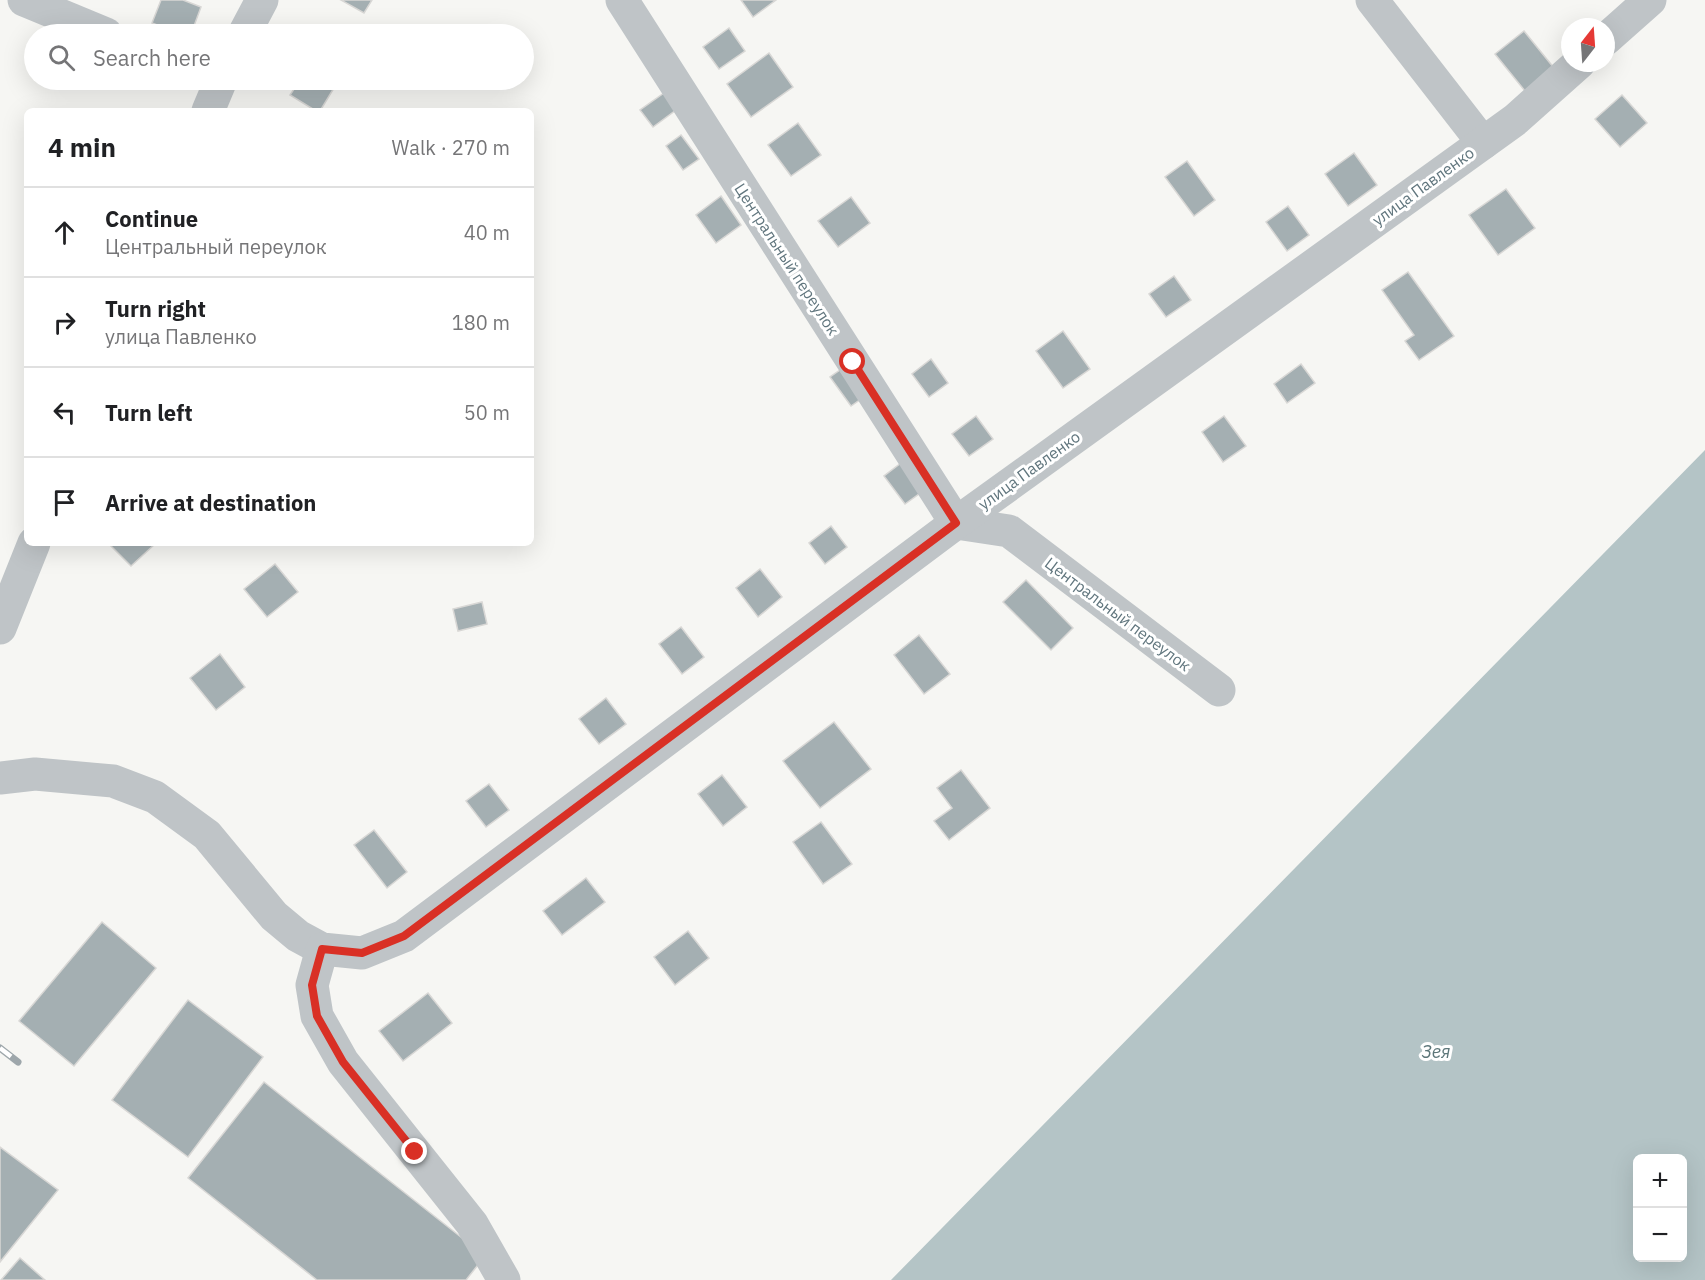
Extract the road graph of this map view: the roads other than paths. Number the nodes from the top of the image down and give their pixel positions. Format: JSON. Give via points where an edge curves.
{"nodes":[{"id":1,"x":24,"y":0,"type":"edge"},
{"id":2,"x":262,"y":0,"type":"edge"},
{"id":3,"x":622,"y":0,"type":"edge"},
{"id":4,"x":1372,"y":0,"type":"edge"},
{"id":5,"x":1650,"y":0,"type":"edge"},
{"id":6,"x":82,"y":24,"type":"edge"},
{"id":7,"x":249,"y":24,"type":"edge"},
{"id":8,"x":1615,"y":31,"type":"edge"},
{"id":9,"x":1569,"y":72,"type":"edge"},
{"id":10,"x":1483,"y":143,"type":"junction"},
{"id":11,"x":956,"y":523,"type":"junction"},
{"id":12,"x":33,"y":546,"type":"edge"},
{"id":13,"x":0,"y":628,"type":"edge"},
{"id":14,"x":1219,"y":690,"type":"dead end"},
{"id":15,"x":0,"y":778,"type":"edge"},
{"id":16,"x":322,"y":949,"type":"junction"},
{"id":17,"x":504,"y":1280,"type":"edge"}],
"edges":[{"from":1,"to":6,"type":"street"},
{"from":2,"to":7,"type":"street"},
{"from":3,"to":11,"type":"street","name":"Центральный переулок"},
{"from":4,"to":10,"type":"street"},
{"from":5,"to":8,"type":"street"},
{"from":9,"to":10,"type":"street","name":"улица Павленко"},
{"from":10,"to":11,"type":"street","name":"улица Павленко"},
{"from":11,"to":14,"type":"street","name":"Центральный переулок","via":[[1009,531]]},
{"from":11,"to":16,"type":"street","name":"улица Павленко","via":[[404,936],[362,953]]},
{"from":12,"to":13,"type":"street"},
{"from":15,"to":16,"type":"street","via":[[35,774],[113,781],[155,797],[207,835],[274,916]]},
{"from":16,"to":17,"type":"street","via":[[312,985],[317,1016],[343,1062],[472,1224]]}]}
